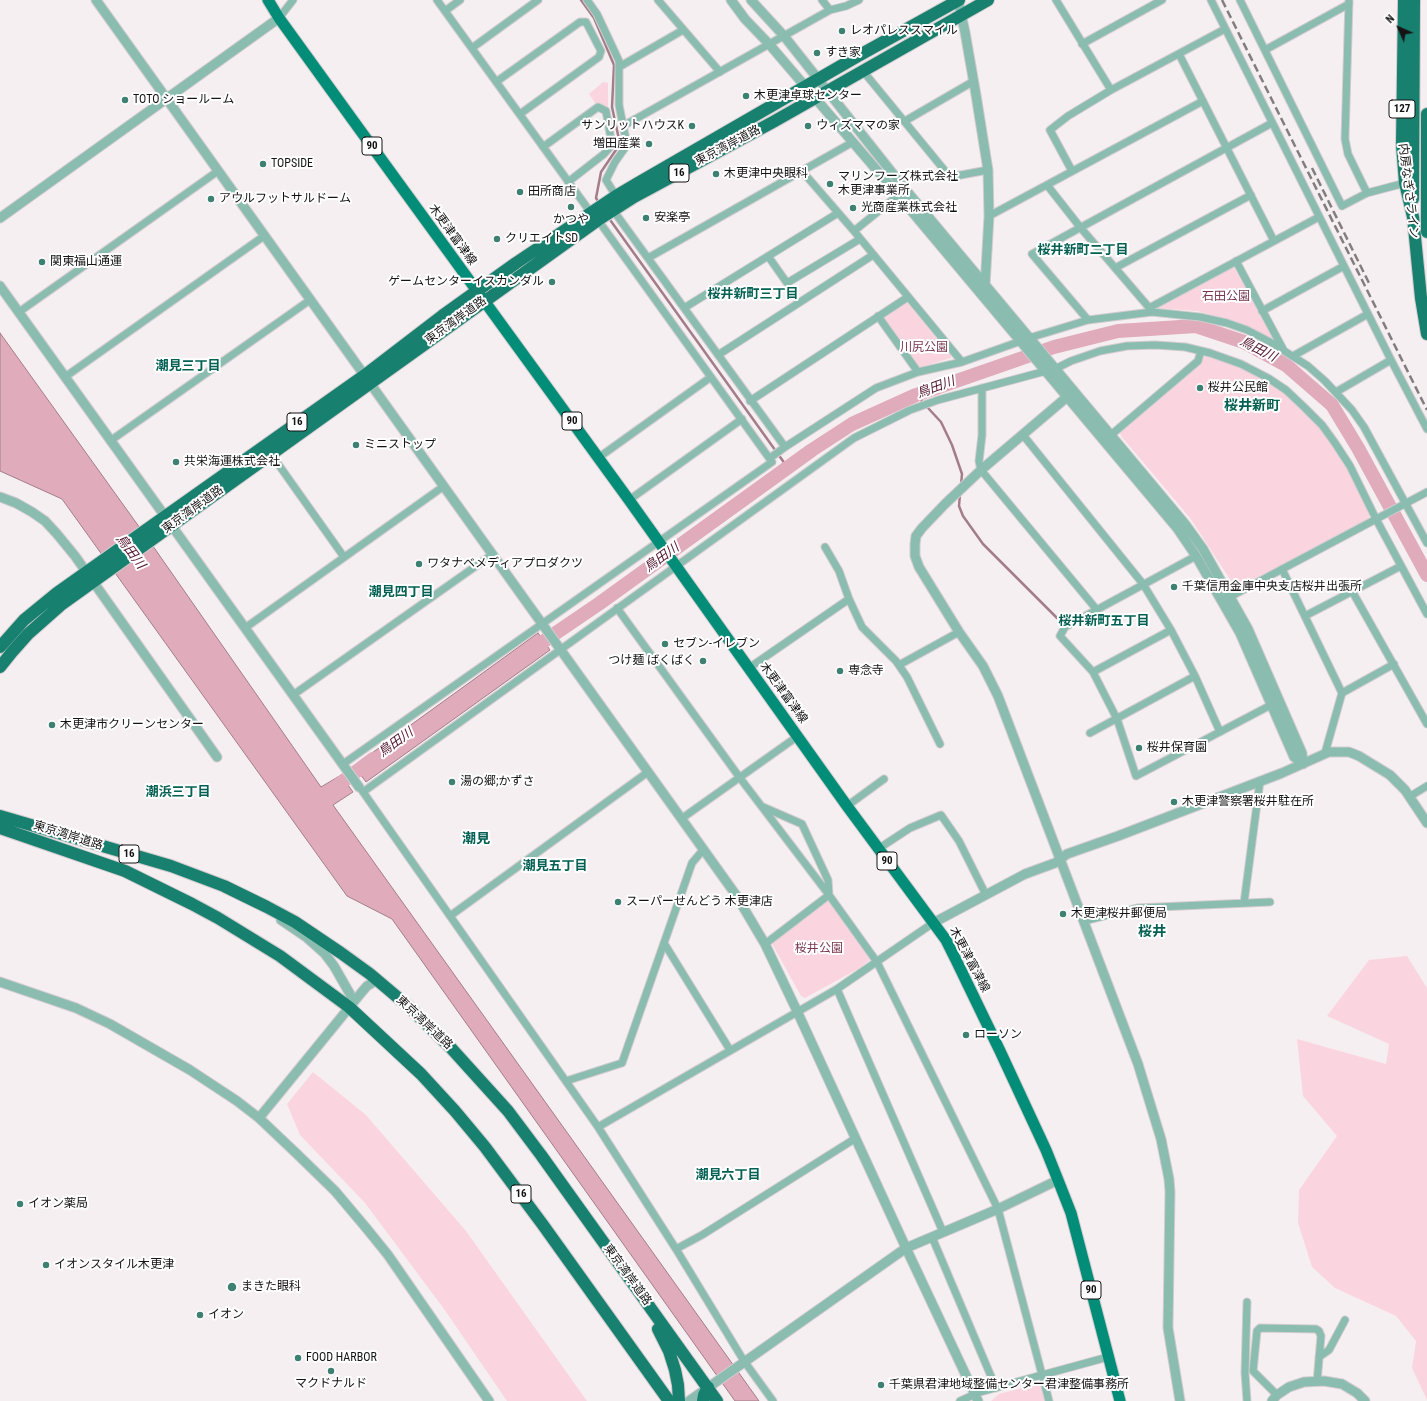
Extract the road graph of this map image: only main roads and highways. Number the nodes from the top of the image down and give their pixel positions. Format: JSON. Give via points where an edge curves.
{"nodes":[{"id":1,"x":268,"y":0,"type":"edge"},
{"id":2,"x":958,"y":0,"type":"edge"},
{"id":3,"x":988,"y":0,"type":"edge"},
{"id":4,"x":1404,"y":0,"type":"edge"},
{"id":5,"x":1414,"y":0,"type":"edge"},
{"id":6,"x":1427,"y":114,"type":"edge"},
{"id":7,"x":594,"y":216,"type":"junction"},
{"id":8,"x":1413,"y":217,"type":"junction"},
{"id":9,"x":1427,"y":232,"type":"edge"},
{"id":10,"x":481,"y":296,"type":"junction"},
{"id":11,"x":1427,"y":334,"type":"edge"},
{"id":12,"x":368,"y":379,"type":"junction"},
{"id":13,"x":168,"y":521,"type":"junction"},
{"id":14,"x":89,"y":577,"type":"junction"},
{"id":15,"x":0,"y":648,"type":"edge"},
{"id":16,"x":0,"y":667,"type":"edge"},
{"id":17,"x":0,"y":816,"type":"edge"},
{"id":18,"x":0,"y":828,"type":"edge"},
{"id":19,"x":623,"y":1269,"type":"junction"},
{"id":20,"x":708,"y":1387,"type":"junction"},
{"id":21,"x":669,"y":1401,"type":"edge"},
{"id":22,"x":679,"y":1401,"type":"edge"},
{"id":23,"x":703,"y":1401,"type":"edge"},
{"id":24,"x":717,"y":1401,"type":"edge"},
{"id":25,"x":1120,"y":1401,"type":"edge"}],
"edges":[{"from":1,"to":10,"type":"main road","name":"木更津富津線","number":"90"},
{"from":2,"to":7,"type":"highway","name":"東京湾岸道路","number":"16","via":[[616,196]]},
{"from":3,"to":7,"type":"highway","name":"東京湾岸道路","number":"16","via":[[614,210]]},
{"from":4,"to":8,"type":"highway","name":"内房なぎさライン","number":"127","via":[[1402,145],[1405,183]]},
{"from":5,"to":8,"type":"highway","number":"127"},
{"from":6,"to":9,"type":"highway","name":"内房なぎさライン","number":"127"},
{"from":7,"to":10,"type":"highway","name":"東京湾岸道路","number":"16"},
{"from":8,"to":11,"type":"highway","name":"内房なぎさライン","number":"127"},
{"from":10,"to":12,"type":"highway","name":"東京湾岸道路","number":"16"},
{"from":10,"to":25,"type":"main road","name":"木更津富津線","number":"90","via":[[946,940],[1043,1144],[1071,1213]]},
{"from":12,"to":13,"type":"highway","name":"東京湾岸道路","number":"16"},
{"from":12,"to":13,"type":"highway","name":"東京湾岸道路","number":"16","via":[[271,454]]},
{"from":13,"to":14,"type":"highway","name":"東京湾岸道路","number":"16"},
{"from":14,"to":15,"type":"highway","name":"東京湾岸道路","number":"16","via":[[33,612]]},
{"from":14,"to":16,"type":"highway","name":"東京湾岸道路","number":"16","via":[[36,626]]},
{"from":17,"to":19,"type":"highway","name":"東京湾岸道路","number":"16","via":[[181,870],[219,884],[278,912],[317,936],[409,1007],[497,1098]]},
{"from":18,"to":21,"type":"highway","name":"東京湾岸道路","number":"16","via":[[124,871],[192,904],[280,956],[349,1007],[421,1074],[480,1141]]},
{"from":19,"to":20,"type":"highway","name":"東京湾岸道路","number":"16"},
{"from":19,"to":22,"type":"highway","via":[[669,1351],[675,1370]]},
{"from":20,"to":23,"type":"highway"},
{"from":20,"to":24,"type":"highway","name":"東京湾岸道路","number":"16"}]}
